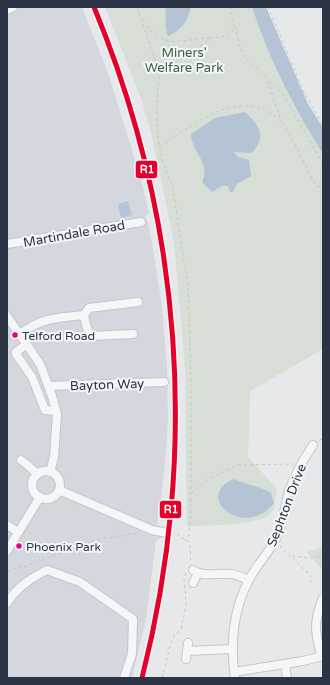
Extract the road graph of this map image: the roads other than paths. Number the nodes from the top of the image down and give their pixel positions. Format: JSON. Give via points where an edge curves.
{"nodes":[{"id":1,"x":12,"y":7,"type":"edge"},
{"id":2,"x":7,"y":10,"type":"edge"},
{"id":3,"x":141,"y":222,"type":"dead end"},
{"id":4,"x":7,"y":244,"type":"edge"},
{"id":5,"x":138,"y":302,"type":"dead end"},
{"id":6,"x":84,"y":315,"type":"junction"},
{"id":7,"x":7,"y":316,"type":"edge"},
{"id":8,"x":20,"y":334,"type":"junction"},
{"id":9,"x":133,"y":334,"type":"dead end"},
{"id":10,"x":28,"y":344,"type":"junction"},
{"id":11,"x":164,"y":382,"type":"dead end"},
{"id":12,"x":49,"y":386,"type":"junction"},
{"id":13,"x":56,"y":411,"type":"junction"},
{"id":14,"x":315,"y":443,"type":"road end"},
{"id":15,"x":21,"y":460,"type":"dead end"},
{"id":16,"x":50,"y":472,"type":"junction"},
{"id":17,"x":38,"y":474,"type":"junction"},
{"id":18,"x":59,"y":490,"type":"junction"},
{"id":19,"x":40,"y":497,"type":"junction"},
{"id":20,"x":7,"y":525,"type":"edge"},
{"id":21,"x":18,"y":532,"type":"junction"},
{"id":22,"x":166,"y":533,"type":"dead end"},
{"id":23,"x":7,"y":551,"type":"edge"},
{"id":24,"x":248,"y":581,"type":"junction"},
{"id":25,"x":193,"y":583,"type":"dead end"},
{"id":26,"x":323,"y":598,"type":"edge"},
{"id":27,"x":7,"y":603,"type":"edge"},
{"id":28,"x":231,"y":649,"type":"junction"},
{"id":29,"x":187,"y":651,"type":"dead end"},
{"id":30,"x":322,"y":656,"type":"edge"},
{"id":31,"x":285,"y":664,"type":"junction"},
{"id":32,"x":235,"y":675,"type":"edge"},
{"id":33,"x":124,"y":678,"type":"edge"},
{"id":34,"x":288,"y":678,"type":"edge"}],
"edges":[{"from":1,"to":2,"type":"street"},
{"from":3,"to":4,"type":"street","name":"Martindale Road"},
{"from":5,"to":6,"type":"street","via":[[89,308]]},
{"from":6,"to":8,"type":"street","via":[[44,320]]},
{"from":6,"to":9,"type":"street","via":[[90,336]]},
{"from":7,"to":8,"type":"street"},
{"from":8,"to":10,"type":"street"},
{"from":10,"to":12,"type":"street"},
{"from":10,"to":13,"type":"street","via":[[16,354],[32,377],[44,410]]},
{"from":11,"to":12,"type":"street","name":"Bayton Way"},
{"from":12,"to":13,"type":"street"},
{"from":13,"to":16,"type":"street","via":[[54,457]]},
{"from":14,"to":24,"type":"street","name":"Sephton Drive","via":[[300,464],[274,543]]},
{"from":15,"to":17,"type":"street"},
{"from":16,"to":17,"type":"street"},
{"from":16,"to":18,"type":"street","via":[[59,479]]},
{"from":17,"to":19,"type":"street","via":[[33,487]]},
{"from":18,"to":19,"type":"street","via":[[52,498]]},
{"from":18,"to":22,"type":"street","via":[[152,530]]},
{"from":19,"to":21,"type":"street"},
{"from":20,"to":21,"type":"street"},
{"from":21,"to":23,"type":"street"},
{"from":24,"to":25,"type":"street","via":[[232,573],[192,570]]},
{"from":24,"to":28,"type":"street","name":"Sephton Drive","via":[[233,630]]},
{"from":26,"to":30,"type":"street","via":[[316,615],[316,634]]},
{"from":27,"to":33,"type":"street","via":[[25,582],[47,570],[80,582],[133,619],[132,654]]},
{"from":28,"to":29,"type":"street"},
{"from":28,"to":32,"type":"street","name":"Sephton Drive"},
{"from":30,"to":31,"type":"street"},
{"from":31,"to":32,"type":"street"},
{"from":31,"to":34,"type":"street"}]}
